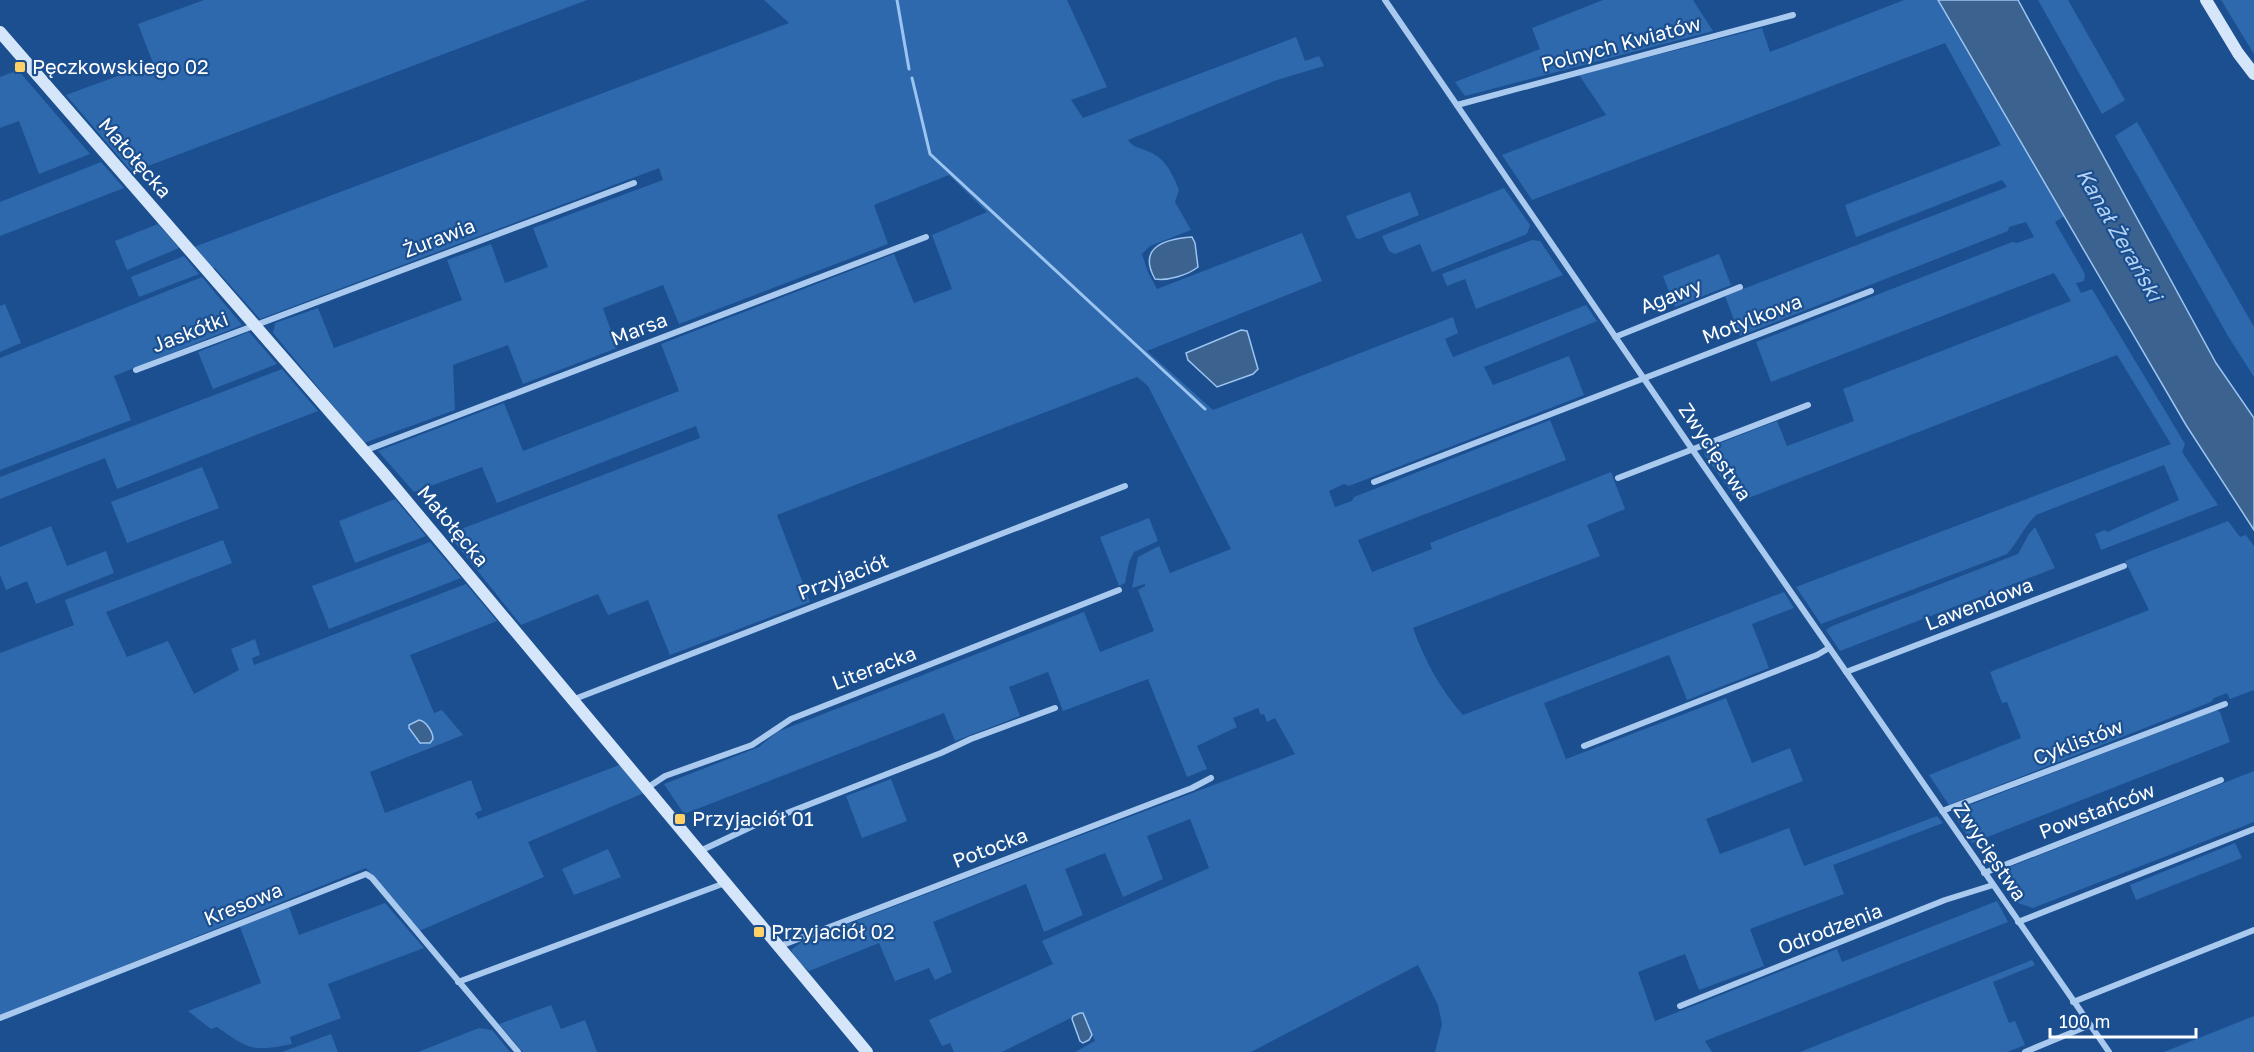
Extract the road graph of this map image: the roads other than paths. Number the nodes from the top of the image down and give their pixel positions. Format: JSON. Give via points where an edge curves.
{"nodes":[{"id":1,"x":1385,"y":0,"type":"edge"},
{"id":2,"x":2206,"y":0,"type":"edge"},
{"id":3,"x":1793,"y":15,"type":"dead end"},
{"id":4,"x":0,"y":32,"type":"edge"},
{"id":5,"x":2254,"y":74,"type":"edge"},
{"id":6,"x":1457,"y":105,"type":"junction"},
{"id":7,"x":634,"y":183,"type":"dead end"},
{"id":8,"x":926,"y":237,"type":"dead end"},
{"id":9,"x":1740,"y":287,"type":"dead end"},
{"id":10,"x":1871,"y":291,"type":"dead end"},
{"id":11,"x":255,"y":325,"type":"junction"},
{"id":12,"x":1615,"y":337,"type":"junction"},
{"id":13,"x":136,"y":370,"type":"dead end"},
{"id":14,"x":1645,"y":378,"type":"junction"},
{"id":15,"x":1808,"y":405,"type":"dead end"},
{"id":16,"x":1692,"y":449,"type":"junction"},
{"id":17,"x":364,"y":451,"type":"junction"},
{"id":18,"x":1618,"y":478,"type":"dead end"},
{"id":19,"x":1374,"y":482,"type":"dead end"},
{"id":20,"x":1125,"y":486,"type":"dead end"},
{"id":21,"x":2124,"y":566,"type":"dead end"},
{"id":22,"x":1119,"y":590,"type":"dead end"},
{"id":23,"x":1830,"y":648,"type":"junction"},
{"id":24,"x":1846,"y":672,"type":"junction"},
{"id":25,"x":573,"y":700,"type":"junction"},
{"id":26,"x":2225,"y":704,"type":"dead end"},
{"id":27,"x":1055,"y":708,"type":"dead end"},
{"id":28,"x":1584,"y":746,"type":"dead end"},
{"id":29,"x":1211,"y":778,"type":"dead end"},
{"id":30,"x":2221,"y":780,"type":"dead end"},
{"id":31,"x":646,"y":789,"type":"junction"},
{"id":32,"x":1942,"y":811,"type":"junction"},
{"id":33,"x":2254,"y":829,"type":"edge"},
{"id":34,"x":700,"y":851,"type":"junction"},
{"id":35,"x":1984,"y":873,"type":"junction"},
{"id":36,"x":726,"y":883,"type":"junction"},
{"id":37,"x":1993,"y":885,"type":"junction"},
{"id":38,"x":2018,"y":922,"type":"junction"},
{"id":39,"x":2254,"y":930,"type":"edge"},
{"id":40,"x":779,"y":946,"type":"junction"},
{"id":41,"x":458,"y":982,"type":"junction"},
{"id":42,"x":2073,"y":1002,"type":"junction"},
{"id":43,"x":1680,"y":1006,"type":"dead end"},
{"id":44,"x":0,"y":1018,"type":"edge"},
{"id":45,"x":2090,"y":1025,"type":"junction"},
{"id":46,"x":518,"y":1052,"type":"edge"},
{"id":47,"x":867,"y":1052,"type":"edge"},
{"id":48,"x":2025,"y":1052,"type":"edge"},
{"id":49,"x":2109,"y":1052,"type":"edge"}],
"edges":[{"from":1,"to":6,"type":"street","name":"Zwycięstwa"},
{"from":2,"to":5,"type":"street"},
{"from":3,"to":6,"type":"street","name":"Polnych Kwiatów"},
{"from":4,"to":11,"type":"street","name":"Małołęcka"},
{"from":6,"to":12,"type":"street","name":"Zwycięstwa"},
{"from":7,"to":11,"type":"street","name":"Żurawia"},
{"from":8,"to":17,"type":"street","name":"Marsa"},
{"from":9,"to":12,"type":"street","name":"Agawy"},
{"from":10,"to":14,"type":"street","name":"Motylkowa"},
{"from":11,"to":13,"type":"street","name":"Jaskółki"},
{"from":11,"to":17,"type":"street","name":"Małołęcka"},
{"from":12,"to":14,"type":"street","name":"Zwycięstwa"},
{"from":14,"to":16,"type":"street","name":"Zwycięstwa"},
{"from":14,"to":19,"type":"street","name":"Motylkowa"},
{"from":15,"to":16,"type":"street"},
{"from":16,"to":18,"type":"street"},
{"from":16,"to":23,"type":"street","name":"Zwycięstwa"},
{"from":17,"to":25,"type":"street","name":"Małołęcka"},
{"from":20,"to":25,"type":"street","name":"Przyjaciół"},
{"from":21,"to":24,"type":"street","name":"Lawendowa"},
{"from":22,"to":31,"type":"street","name":"Literacka","via":[[791,719],[752,745],[665,776]]},
{"from":23,"to":24,"type":"street","name":"Zwycięstwa"},
{"from":23,"to":28,"type":"street"},
{"from":24,"to":32,"type":"street","name":"Zwycięstwa"},
{"from":25,"to":31,"type":"street","name":"Małołęcka"},
{"from":26,"to":32,"type":"street","name":"Cyklistów"},
{"from":27,"to":34,"type":"street","via":[[760,823]]},
{"from":29,"to":40,"type":"street","name":"Potocka","via":[[1181,793]]},
{"from":30,"to":35,"type":"street","name":"Powstańców"},
{"from":31,"to":34,"type":"street","name":"Małołęcka"},
{"from":32,"to":35,"type":"street","name":"Zwycięstwa"},
{"from":33,"to":38,"type":"street","name":"Zwycięstwa"},
{"from":34,"to":36,"type":"street","name":"Małołęcka"},
{"from":35,"to":37,"type":"street","name":"Zwycięstwa"},
{"from":36,"to":40,"type":"street","name":"Małołęcka"},
{"from":36,"to":41,"type":"street"},
{"from":37,"to":38,"type":"street","name":"Zwycięstwa"},
{"from":37,"to":43,"type":"street","name":"Odrodzenia","via":[[1945,900]]},
{"from":38,"to":42,"type":"street","name":"Zwycięstwa"},
{"from":39,"to":42,"type":"street"},
{"from":40,"to":47,"type":"street","name":"Małołęcka"},
{"from":41,"to":44,"type":"street","name":"Kresowa","via":[[366,874]]},
{"from":41,"to":46,"type":"street","name":"Kresowa"},
{"from":42,"to":45,"type":"street","name":"Zwycięstwa"},
{"from":45,"to":48,"type":"street"},
{"from":45,"to":49,"type":"street","name":"Zwycięstwa"}]}
